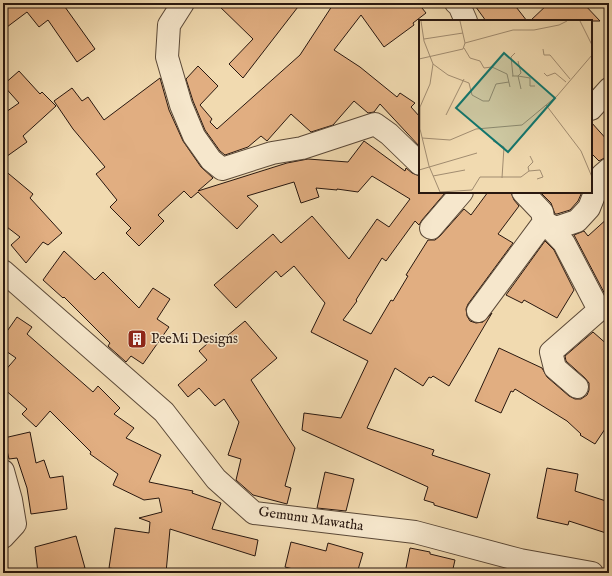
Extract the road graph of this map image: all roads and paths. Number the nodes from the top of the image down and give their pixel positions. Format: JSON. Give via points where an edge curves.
{"nodes":[{"id":1,"x":183,"y":3,"type":"edge"},
{"id":2,"x":456,"y":3,"type":"edge"},
{"id":3,"x":466,"y":20,"type":"edge"},
{"id":4,"x":609,"y":89,"type":"edge"},
{"id":5,"x":592,"y":108,"type":"edge"},
{"id":6,"x":419,"y":163,"type":"edge"},
{"id":7,"x":609,"y":169,"type":"edge"},
{"id":8,"x":461,"y":193,"type":"edge"},
{"id":9,"x":524,"y":193,"type":"edge"},
{"id":10,"x":544,"y":222,"type":"junction"},
{"id":11,"x":431,"y":228,"type":"dead end"},
{"id":12,"x":3,"y":270,"type":"edge"},
{"id":13,"x":478,"y":311,"type":"dead end"},
{"id":14,"x":577,"y":387,"type":"dead end"},
{"id":15,"x":3,"y":471,"type":"edge"},
{"id":16,"x":3,"y":537,"type":"edge"},
{"id":17,"x":519,"y":566,"type":"edge"},
{"id":18,"x":592,"y":573,"type":"edge"}],
"edges":[{"from":1,"to":6,"type":"street","via":[[169,25],[167,56],[181,105],[194,136],[211,160],[222,169],[272,153],[302,148],[375,124]]},
{"from":2,"to":3,"type":"street"},
{"from":4,"to":5,"type":"street"},
{"from":7,"to":10,"type":"street","via":[[602,175],[589,208],[576,221],[556,228]]},
{"from":8,"to":11,"type":"street"},
{"from":9,"to":10,"type":"street","via":[[542,212]]},
{"from":10,"to":13,"type":"street"},
{"from":10,"to":14,"type":"street","via":[[564,244],[599,310],[550,352],[555,368]]},
{"from":12,"to":17,"type":"street","name":"Gemunu Mawatha","via":[[164,412],[216,479],[254,513],[414,532]]},
{"from":15,"to":16,"type":"street","via":[[15,524]]},
{"from":17,"to":18,"type":"street","name":"Gemunu Mawatha"}]}
